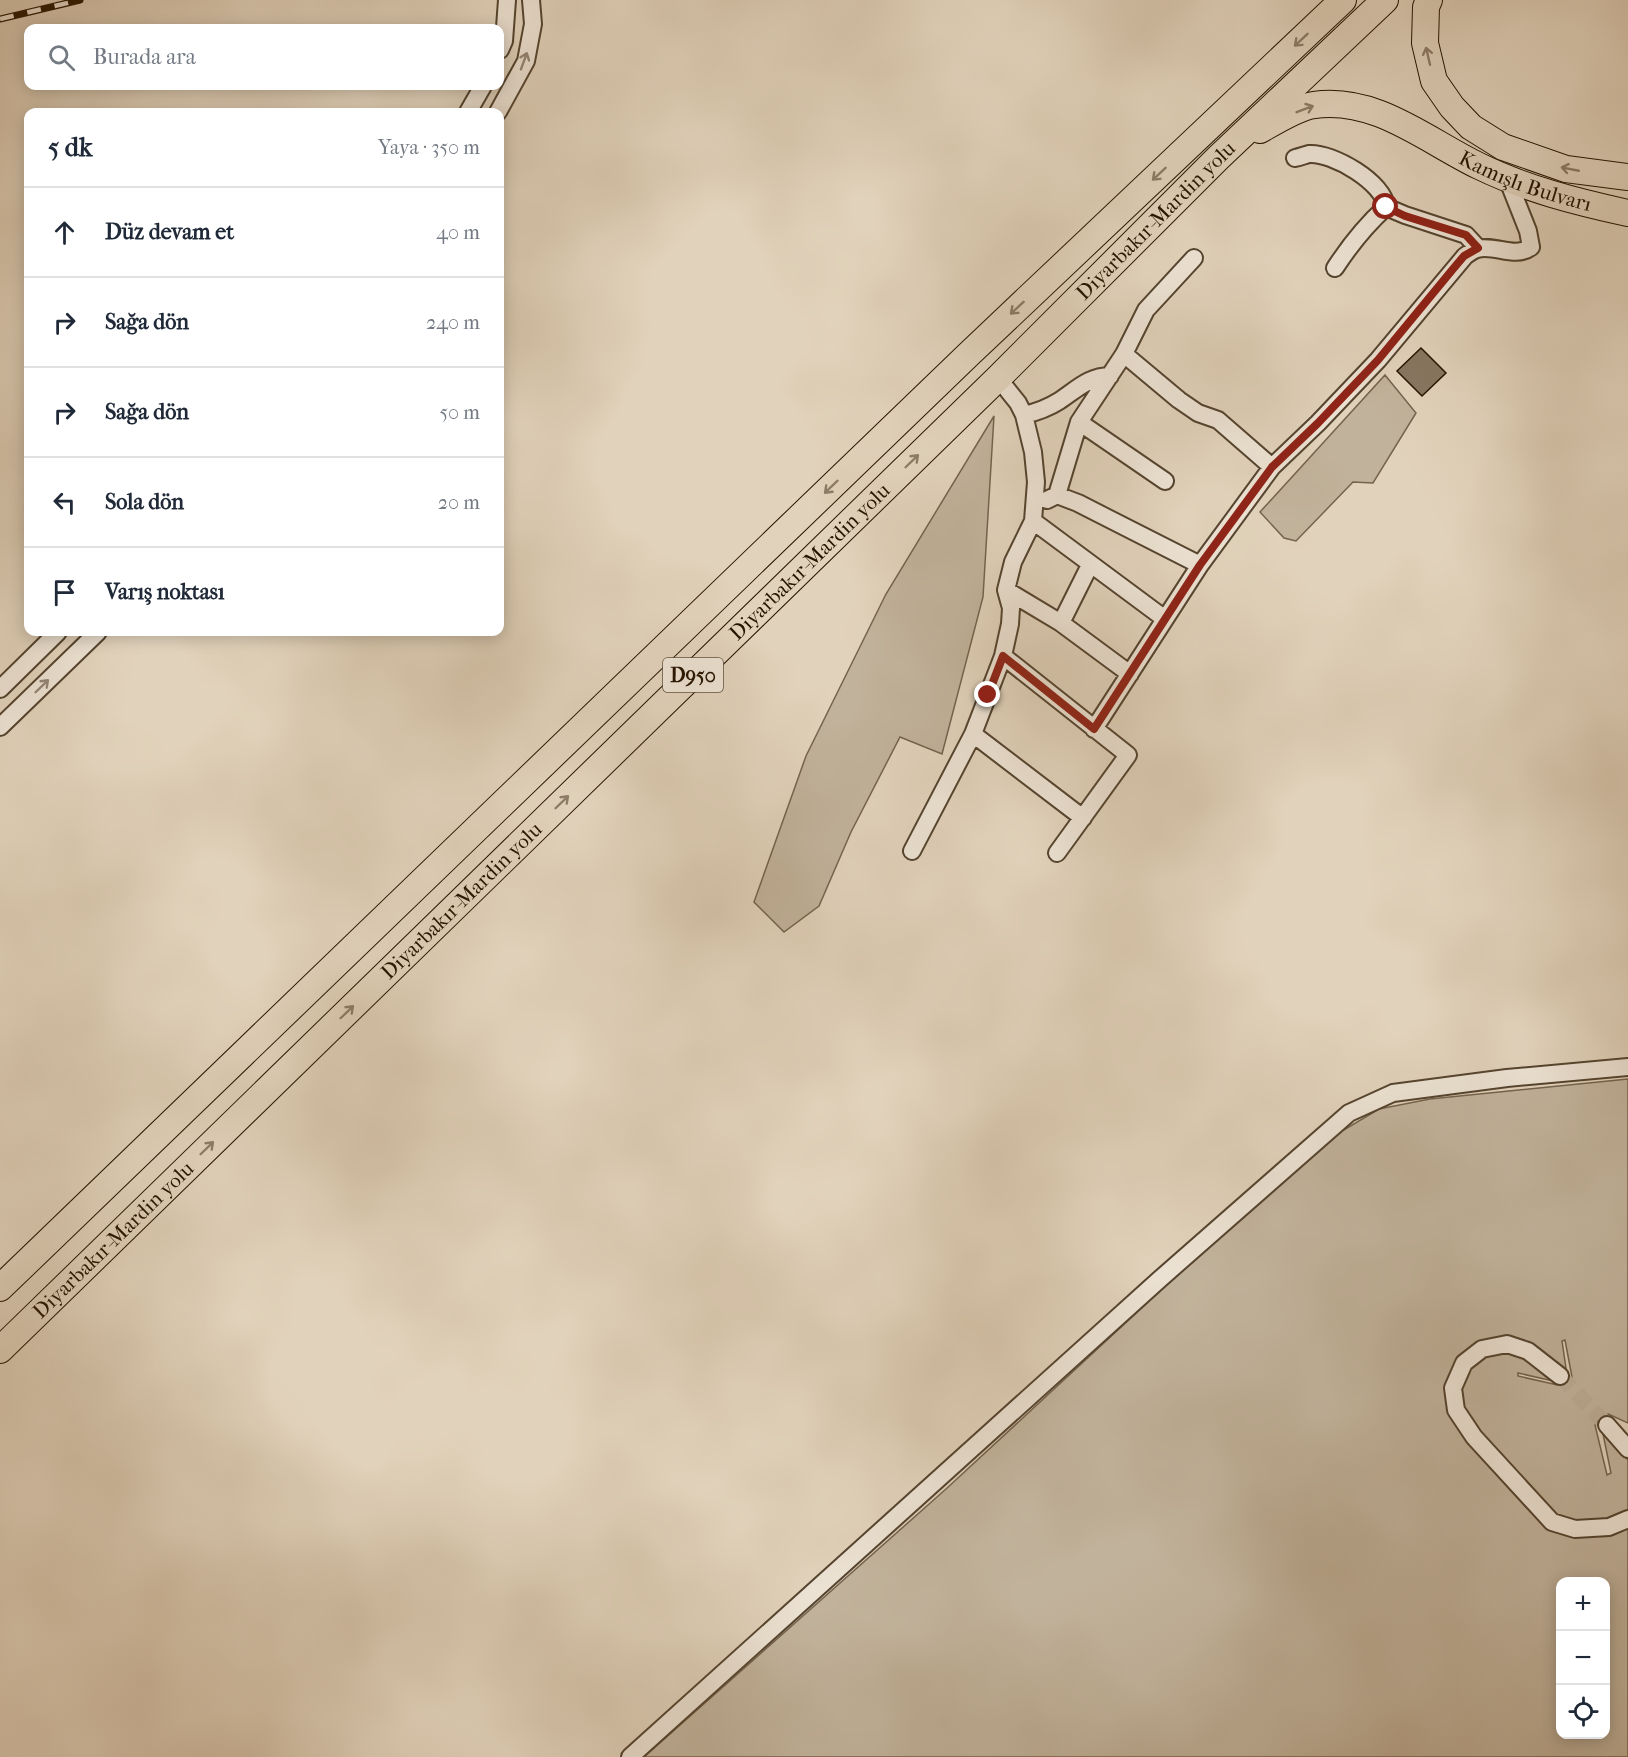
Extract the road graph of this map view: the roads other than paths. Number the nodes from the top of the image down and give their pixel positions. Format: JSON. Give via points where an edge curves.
{"nodes":[{"id":1,"x":507,"y":0,"type":"edge"},
{"id":2,"x":531,"y":0,"type":"edge"},
{"id":3,"x":1343,"y":0,"type":"edge"},
{"id":4,"x":1385,"y":0,"type":"edge"},
{"id":5,"x":1428,"y":0,"type":"edge"},
{"id":6,"x":504,"y":41,"type":"edge"},
{"id":7,"x":481,"y":90,"type":"edge"},
{"id":8,"x":470,"y":108,"type":"edge"},
{"id":9,"x":500,"y":108,"type":"edge"},
{"id":10,"x":1218,"y":158,"type":"junction"},
{"id":11,"x":1295,"y":158,"type":"dead end"},
{"id":12,"x":1628,"y":177,"type":"edge"},
{"id":13,"x":1507,"y":178,"type":"junction"},
{"id":14,"x":1386,"y":207,"type":"junction"},
{"id":15,"x":1628,"y":213,"type":"edge"},
{"id":16,"x":1478,"y":248,"type":"junction"},
{"id":17,"x":1194,"y":258,"type":"dead end"},
{"id":18,"x":1335,"y":268,"type":"dead end"},
{"id":19,"x":1124,"y":354,"type":"junction"},
{"id":20,"x":1110,"y":376,"type":"junction"},
{"id":21,"x":998,"y":378,"type":"junction"},
{"id":22,"x":1024,"y":415,"type":"junction"},
{"id":23,"x":1079,"y":422,"type":"junction"},
{"id":24,"x":1272,"y":467,"type":"junction"},
{"id":25,"x":1165,"y":481,"type":"dead end"},
{"id":26,"x":1057,"y":495,"type":"junction"},
{"id":27,"x":1034,"y":513,"type":"junction"},
{"id":28,"x":1090,"y":565,"type":"junction"},
{"id":29,"x":1200,"y":565,"type":"junction"},
{"id":30,"x":1006,"y":590,"type":"junction"},
{"id":31,"x":1165,"y":619,"type":"junction"},
{"id":32,"x":1061,"y":623,"type":"junction"},
{"id":33,"x":54,"y":636,"type":"edge"},
{"id":34,"x":94,"y":636,"type":"edge"},
{"id":35,"x":1003,"y":656,"type":"junction"},
{"id":36,"x":1130,"y":674,"type":"junction"},
{"id":37,"x":0,"y":689,"type":"edge"},
{"id":38,"x":0,"y":727,"type":"edge"},
{"id":39,"x":1094,"y":729,"type":"junction"},
{"id":40,"x":973,"y":734,"type":"junction"},
{"id":41,"x":1083,"y":818,"type":"junction"},
{"id":42,"x":912,"y":852,"type":"dead end"},
{"id":43,"x":1057,"y":853,"type":"dead end"},
{"id":44,"x":1628,"y":1067,"type":"edge"},
{"id":45,"x":0,"y":1288,"type":"edge"},
{"id":46,"x":0,"y":1350,"type":"edge"},
{"id":47,"x":1560,"y":1376,"type":"tunnel mouth"},
{"id":48,"x":1607,"y":1425,"type":"tunnel mouth"},
{"id":49,"x":1628,"y":1449,"type":"edge"},
{"id":50,"x":1628,"y":1519,"type":"edge"},
{"id":51,"x":630,"y":1757,"type":"edge"}],
"edges":[{"from":1,"to":6,"type":"street"},
{"from":9,"to":2,"type":"street","one_way":true,"via":[[526,61],[533,24]]},
{"from":3,"to":45,"type":"highway","name":"Diyarbakır-Mardin yolu","number":"D950","one_way":true,"via":[[969,354]]},
{"from":4,"to":10,"type":"highway","name":"Diyarbakır-Mardin yolu","number":"D950"},
{"from":12,"to":5,"type":"highway","name":"Kamışlı Bulvarı","one_way":true,"via":[[1566,169],[1503,147],[1471,127],[1434,81],[1425,43]]},
{"from":7,"to":8,"type":"street"},
{"from":10,"to":13,"type":"highway","name":"Kamışlı Bulvarı","one_way":true,"via":[[1273,122],[1312,105],[1343,104],[1388,116]]},
{"from":10,"to":21,"type":"highway","name":"Diyarbakır-Mardin yolu","number":"D950"},
{"from":11,"to":14,"type":"street","via":[[1310,154],[1356,171],[1374,184],[1386,199]]},
{"from":13,"to":15,"type":"highway","name":"Kamışlı Bulvarı"},
{"from":13,"to":16,"type":"street","via":[[1531,247],[1525,252]]},
{"from":14,"to":16,"type":"street","via":[[1466,235]]},
{"from":14,"to":18,"type":"street","via":[[1357,237]]},
{"from":16,"to":24,"type":"street","via":[[1464,256],[1378,360]]},
{"from":17,"to":19,"type":"street","via":[[1146,310]]},
{"from":19,"to":20,"type":"street"},
{"from":19,"to":24,"type":"street","via":[[1179,400],[1218,420]]},
{"from":20,"to":22,"type":"street","via":[[1098,376],[1039,412]]},
{"from":20,"to":23,"type":"street"},
{"from":21,"to":22,"type":"street"},
{"from":46,"to":21,"type":"highway","name":"Diyarbakır-Mardin yolu","number":"D950","one_way":true},
{"from":22,"to":27,"type":"street","via":[[1033,452]]},
{"from":23,"to":25,"type":"street"},
{"from":23,"to":26,"type":"street"},
{"from":24,"to":29,"type":"street"},
{"from":26,"to":27,"type":"street"},
{"from":26,"to":29,"type":"street"},
{"from":27,"to":28,"type":"street"},
{"from":27,"to":30,"type":"street"},
{"from":28,"to":31,"type":"street"},
{"from":28,"to":32,"type":"street"},
{"from":29,"to":31,"type":"street"},
{"from":30,"to":32,"type":"street"},
{"from":30,"to":35,"type":"street","via":[[1011,608]]},
{"from":31,"to":36,"type":"street"},
{"from":32,"to":36,"type":"street"},
{"from":33,"to":37,"type":"street"},
{"from":38,"to":34,"type":"street","one_way":true},
{"from":35,"to":39,"type":"street"},
{"from":35,"to":40,"type":"street"},
{"from":36,"to":39,"type":"street"},
{"from":39,"to":41,"type":"street","via":[[1128,755]]},
{"from":40,"to":41,"type":"street"},
{"from":40,"to":42,"type":"street"},
{"from":41,"to":43,"type":"street"},
{"from":44,"to":51,"type":"street","via":[[1393,1093],[1349,1113]]},
{"from":47,"to":50,"type":"street","via":[[1518,1347],[1507,1344],[1482,1349],[1464,1363],[1453,1388],[1456,1410],[1474,1437],[1552,1522],[1575,1529],[1609,1527]]},
{"from":48,"to":49,"type":"street"}]}
